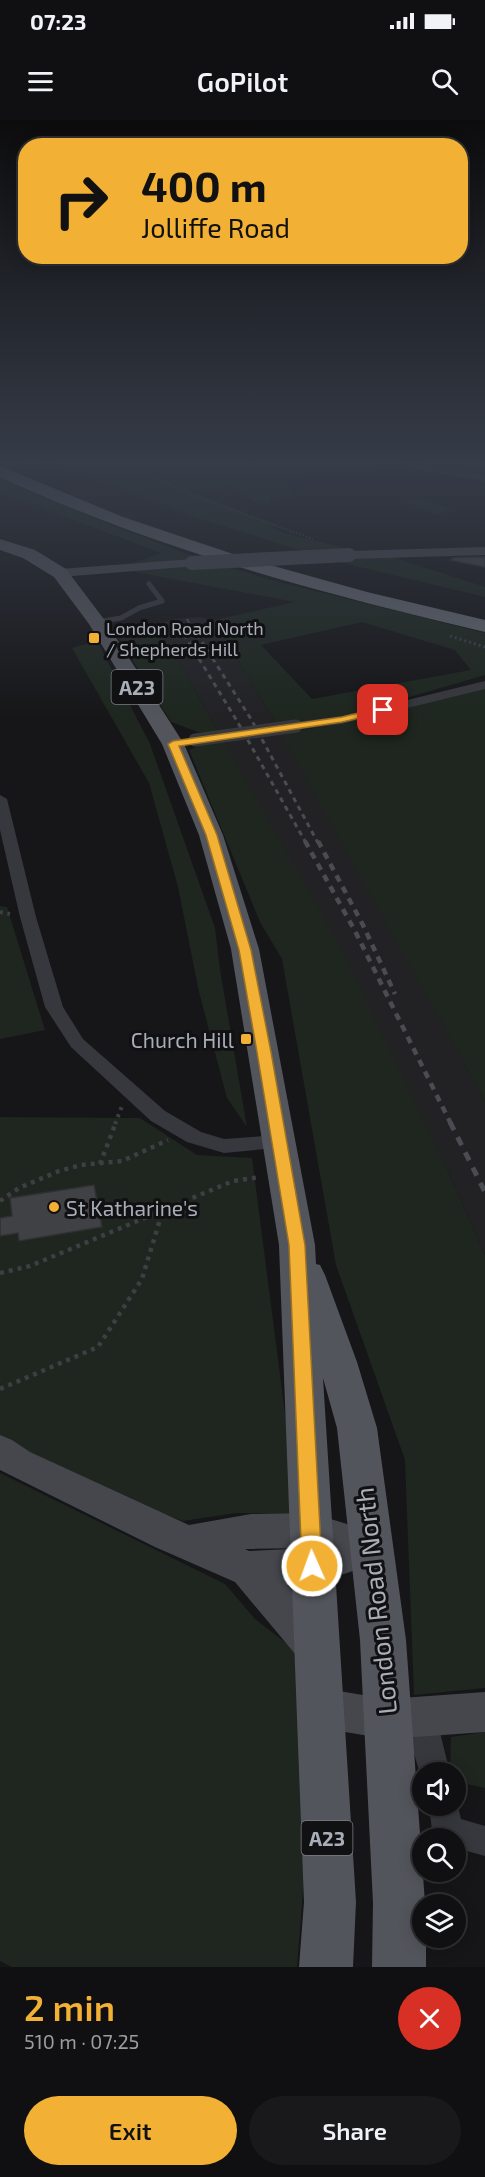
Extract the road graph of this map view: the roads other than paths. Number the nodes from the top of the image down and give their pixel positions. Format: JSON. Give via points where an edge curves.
{"nodes":[{"id":1,"x":12,"y":548,"type":"edge"},
{"id":2,"x":198,"y":548,"type":"edge"},
{"id":3,"x":260,"y":548,"type":"edge"},
{"id":4,"x":485,"y":552,"type":"edge"},
{"id":5,"x":60,"y":573,"type":"junction"},
{"id":6,"x":355,"y":574,"type":"dead end"},
{"id":7,"x":149,"y":584,"type":"dead end"},
{"id":8,"x":97,"y":622,"type":"junction"},
{"id":9,"x":485,"y":626,"type":"edge"},
{"id":10,"x":485,"y":685,"type":"edge"},
{"id":11,"x":184,"y":742,"type":"junction"},
{"id":12,"x":0,"y":799,"type":"edge"},
{"id":13,"x":279,"y":1142,"type":"junction"},
{"id":14,"x":297,"y":1245,"type":"junction"},
{"id":15,"x":0,"y":1451,"type":"edge"},
{"id":16,"x":189,"y":1542,"type":"junction"},
{"id":17,"x":370,"y":1547,"type":"junction"},
{"id":18,"x":312,"y":1548,"type":"junction"},
{"id":19,"x":248,"y":1569,"type":"junction"},
{"id":20,"x":317,"y":1649,"type":"junction"},
{"id":21,"x":321,"y":1708,"type":"junction"},
{"id":22,"x":485,"y":1712,"type":"edge"},
{"id":23,"x":405,"y":1719,"type":"junction"},
{"id":24,"x":431,"y":1762,"type":"edge"},
{"id":25,"x":445,"y":1816,"type":"edge"},
{"id":26,"x":485,"y":1841,"type":"edge"},
{"id":27,"x":326,"y":1967,"type":"edge"},
{"id":28,"x":399,"y":1967,"type":"edge"}],
"edges":[{"from":1,"to":5,"type":"main road","name":"London Road North","number":"A23"},
{"from":2,"to":9,"type":"highway"},
{"from":3,"to":6,"type":"highway"},
{"from":4,"to":5,"type":"main road","bridge":true,"via":[[349,555]]},
{"from":5,"to":8,"type":"main road","name":"London Road North","number":"A23"},
{"from":7,"to":8,"type":"lane","via":[[162,601],[121,618]]},
{"from":8,"to":11,"type":"main road","name":"London Road North","number":"A23"},
{"from":10,"to":11,"type":"street","bridge":true,"via":[[342,720]]},
{"from":11,"to":13,"type":"main road","name":"London Road North","number":"A23","via":[[245,950]]},
{"from":12,"to":13,"type":"street","via":[[54,1007],[77,1043],[158,1116],[185,1132],[224,1146]]},
{"from":13,"to":14,"type":"main road","name":"London Road North","number":"A23"},
{"from":14,"to":17,"type":"main road","name":"London Road North","number":"A23","via":[[357,1428]]},
{"from":14,"to":18,"type":"main road","name":"London Road North","number":"A23"},
{"from":15,"to":16,"type":"main road","via":[[18,1463]]},
{"from":16,"to":18,"type":"main road","via":[[251,1531]]},
{"from":16,"to":19,"type":"main road"},
{"from":17,"to":18,"type":"main road"},
{"from":17,"to":23,"type":"main road","name":"London Road North","number":"A23","via":[[383,1640]]},
{"from":18,"to":19,"type":"main road"},
{"from":18,"to":20,"type":"main road","name":"London Road North","number":"A23"},
{"from":19,"to":20,"type":"main road"},
{"from":20,"to":21,"type":"main road","name":"London Road North","number":"A23"},
{"from":21,"to":23,"type":"main road"},
{"from":21,"to":27,"type":"main road","name":"London Road North","number":"A23","via":[[330,1902]]},
{"from":22,"to":23,"type":"main road"},
{"from":23,"to":24,"type":"street"},
{"from":23,"to":28,"type":"main road","name":"London Road North","number":"A23"},
{"from":25,"to":26,"type":"street","via":[[447,1830]]}]}
